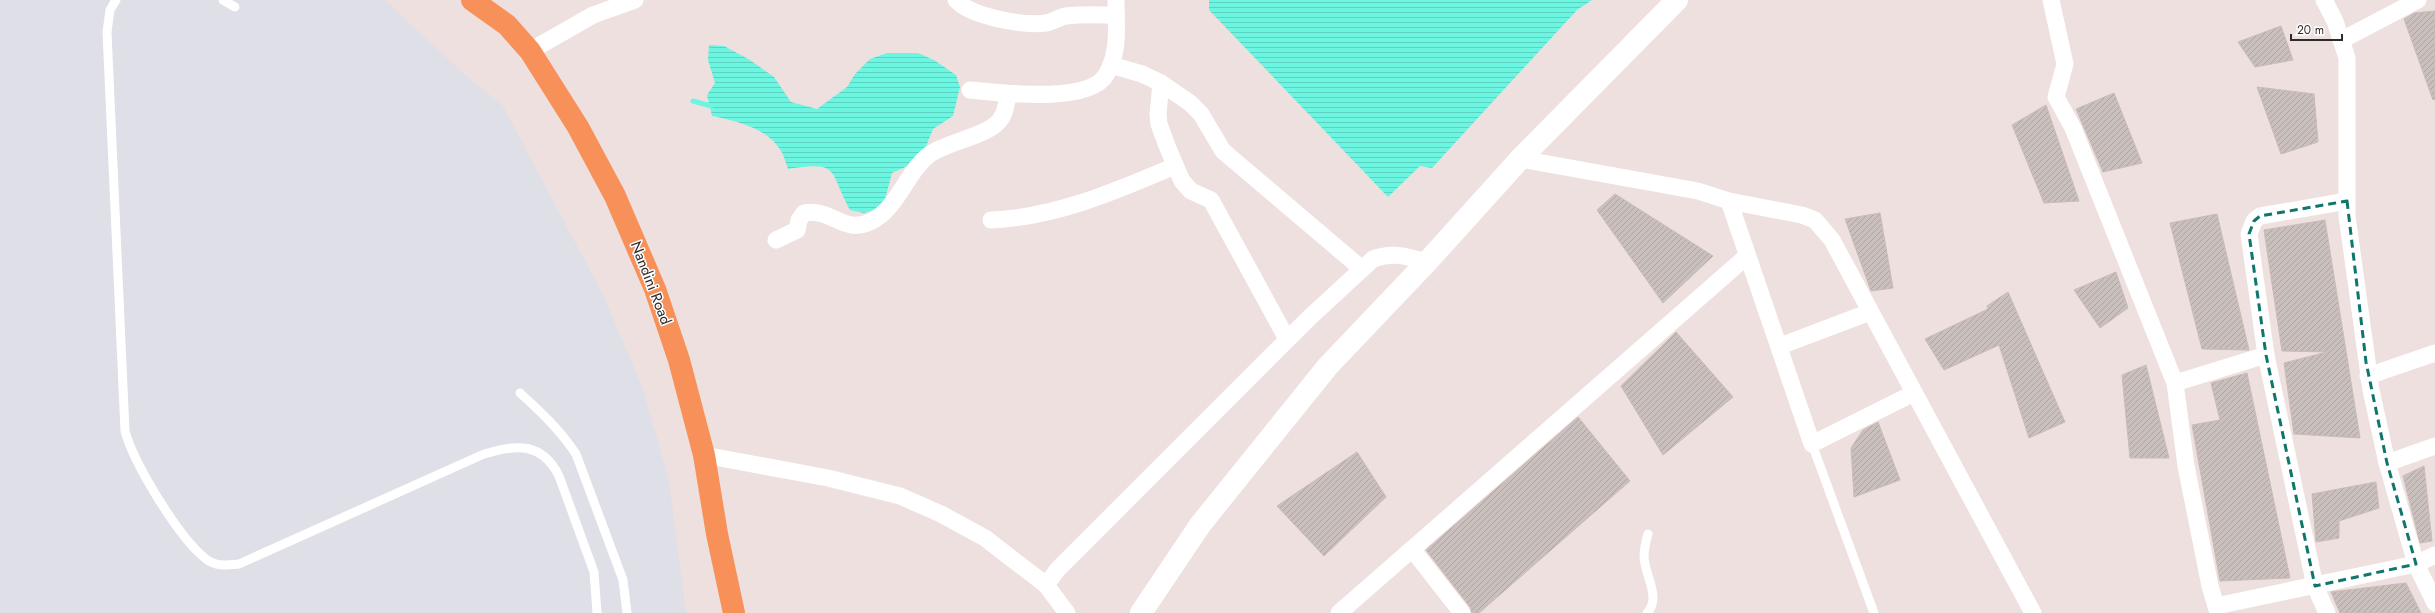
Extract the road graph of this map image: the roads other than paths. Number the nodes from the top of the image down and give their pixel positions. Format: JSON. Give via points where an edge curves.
{"nodes":[{"id":1,"x":116,"y":0,"type":"edge"},
{"id":2,"x":223,"y":0,"type":"edge"},
{"id":3,"x":472,"y":0,"type":"edge"},
{"id":4,"x":635,"y":0,"type":"edge"},
{"id":5,"x":956,"y":0,"type":"edge"},
{"id":6,"x":1676,"y":0,"type":"edge"},
{"id":7,"x":2051,"y":0,"type":"edge"},
{"id":8,"x":2324,"y":0,"type":"edge"},
{"id":9,"x":2418,"y":0,"type":"edge"},
{"id":10,"x":236,"y":7,"type":"dead end"},
{"id":11,"x":1116,"y":8,"type":"edge"},
{"id":12,"x":2342,"y":40,"type":"junction"},
{"id":13,"x":530,"y":51,"type":"junction"},
{"id":14,"x":1111,"y":64,"type":"junction"},
{"id":15,"x":1161,"y":83,"type":"junction"},
{"id":16,"x":970,"y":90,"type":"dead end"},
{"id":17,"x":1008,"y":94,"type":"junction"},
{"id":18,"x":1520,"y":159,"type":"junction"},
{"id":19,"x":1176,"y":166,"type":"junction"},
{"id":20,"x":1729,"y":201,"type":"junction"},
{"id":21,"x":2347,"y":201,"type":"junction"},
{"id":22,"x":992,"y":220,"type":"dead end"},
{"id":23,"x":776,"y":240,"type":"dead end"},
{"id":24,"x":1747,"y":256,"type":"junction"},
{"id":25,"x":1427,"y":262,"type":"junction"},
{"id":26,"x":1362,"y":269,"type":"junction"},
{"id":27,"x":1870,"y":312,"type":"junction"},
{"id":28,"x":1287,"y":339,"type":"junction"},
{"id":29,"x":1780,"y":346,"type":"junction"},
{"id":30,"x":2435,"y":353,"type":"edge"},
{"id":31,"x":2266,"y":355,"type":"junction"},
{"id":32,"x":2368,"y":376,"type":"junction"},
{"id":33,"x":2175,"y":382,"type":"junction"},
{"id":34,"x":520,"y":393,"type":"dead end"},
{"id":35,"x":1914,"y":393,"type":"junction"},
{"id":36,"x":1812,"y":444,"type":"junction"},
{"id":37,"x":2435,"y":446,"type":"edge"},
{"id":38,"x":704,"y":455,"type":"junction"},
{"id":39,"x":2387,"y":462,"type":"junction"},
{"id":40,"x":1648,"y":534,"type":"dead end"},
{"id":41,"x":1412,"y":549,"type":"junction"},
{"id":42,"x":2435,"y":555,"type":"edge"},
{"id":43,"x":2416,"y":564,"type":"junction"},
{"id":44,"x":1046,"y":585,"type":"junction"},
{"id":45,"x":2315,"y":586,"type":"junction"},
{"id":46,"x":2435,"y":603,"type":"edge"},
{"id":47,"x":2217,"y":610,"type":"edge"},
{"id":48,"x":597,"y":613,"type":"edge"},
{"id":49,"x":628,"y":613,"type":"edge"},
{"id":50,"x":734,"y":613,"type":"edge"},
{"id":51,"x":1067,"y":613,"type":"edge"},
{"id":52,"x":1142,"y":613,"type":"edge"},
{"id":53,"x":1339,"y":613,"type":"edge"},
{"id":54,"x":1462,"y":613,"type":"edge"},
{"id":55,"x":1647,"y":613,"type":"edge"},
{"id":56,"x":1874,"y":613,"type":"edge"},
{"id":57,"x":2033,"y":613,"type":"edge"},
{"id":58,"x":2327,"y":613,"type":"edge"}],
"edges":[{"from":1,"to":48,"type":"lane","via":[[110,10],[107,32],[125,431],[133,456],[177,526],[207,560],[218,565],[239,564],[484,454],[503,448],[524,447],[539,452],[552,462],[559,476],[594,572]]},
{"from":2,"to":10,"type":"lane"},
{"from":3,"to":13,"type":"main road","name":"Nandini Road","via":[[507,25]]},
{"from":4,"to":13,"type":"street","via":[[587,18]]},
{"from":5,"to":11,"type":"street","via":[[970,11],[984,16],[1036,23]]},
{"from":6,"to":18,"type":"main road"},
{"from":7,"to":33,"type":"street","via":[[2064,64],[2056,97],[2073,128]]},
{"from":8,"to":12,"type":"street"},
{"from":9,"to":12,"type":"street"},
{"from":11,"to":14,"type":"street","via":[[1116,49]]},
{"from":12,"to":21,"type":"street","via":[[2348,75]]},
{"from":13,"to":38,"type":"main road","name":"Nandini Road","via":[[578,127],[615,196],[655,289],[679,360]]},
{"from":14,"to":15,"type":"street"},
{"from":14,"to":17,"type":"street","via":[[1105,77],[1089,88],[1075,93]]},
{"from":15,"to":19,"type":"street","via":[[1159,124]]},
{"from":15,"to":26,"type":"street","via":[[1174,90],[1201,114],[1223,152]]},
{"from":16,"to":17,"type":"street"},
{"from":17,"to":23,"type":"street","via":[[1000,122],[932,153],[920,162],[884,212],[870,222],[855,226],[842,223],[824,213],[804,214],[799,220],[798,230]]},
{"from":18,"to":20,"type":"street","via":[[1698,191]]},
{"from":18,"to":25,"type":"main road"},
{"from":19,"to":22,"type":"street","via":[[1066,208],[1041,215]]},
{"from":19,"to":28,"type":"street","via":[[1182,181],[1191,191],[1211,200]]},
{"from":20,"to":24,"type":"street"},
{"from":20,"to":27,"type":"street","via":[[1802,215],[1815,220],[1832,240]]},
{"from":21,"to":31,"type":"street","via":[[2260,216],[2254,221],[2249,234]]},
{"from":21,"to":32,"type":"street","via":[[2350,247]]},
{"from":24,"to":29,"type":"street"},
{"from":24,"to":41,"type":"street"},
{"from":25,"to":26,"type":"street","via":[[1402,254],[1386,254],[1373,259]]},
{"from":25,"to":52,"type":"main road","via":[[1328,366],[1200,525]]},
{"from":26,"to":28,"type":"street"},
{"from":27,"to":29,"type":"street"},
{"from":27,"to":35,"type":"street"},
{"from":28,"to":44,"type":"street","via":[[1058,569]]},
{"from":29,"to":36,"type":"street"},
{"from":30,"to":32,"type":"street"},
{"from":31,"to":33,"type":"street"},
{"from":31,"to":45,"type":"street"},
{"from":32,"to":39,"type":"street"},
{"from":33,"to":47,"type":"street","via":[[2186,466]]},
{"from":34,"to":49,"type":"lane","via":[[549,418],[576,454],[623,580]]},
{"from":35,"to":36,"type":"street"},
{"from":35,"to":57,"type":"street"},
{"from":36,"to":56,"type":"lane"},
{"from":37,"to":39,"type":"street"},
{"from":38,"to":44,"type":"street","via":[[828,478],[900,496],[941,514],[985,538]]},
{"from":38,"to":50,"type":"main road","name":"Nandini Road"},
{"from":39,"to":43,"type":"street"},
{"from":40,"to":55,"type":"lane","via":[[1644,556],[1653,607]]},
{"from":41,"to":53,"type":"street"},
{"from":41,"to":54,"type":"street"},
{"from":42,"to":43,"type":"street"},
{"from":43,"to":45,"type":"street"},
{"from":43,"to":46,"type":"street"},
{"from":44,"to":51,"type":"street"},
{"from":45,"to":47,"type":"street"},
{"from":45,"to":58,"type":"street"}]}
